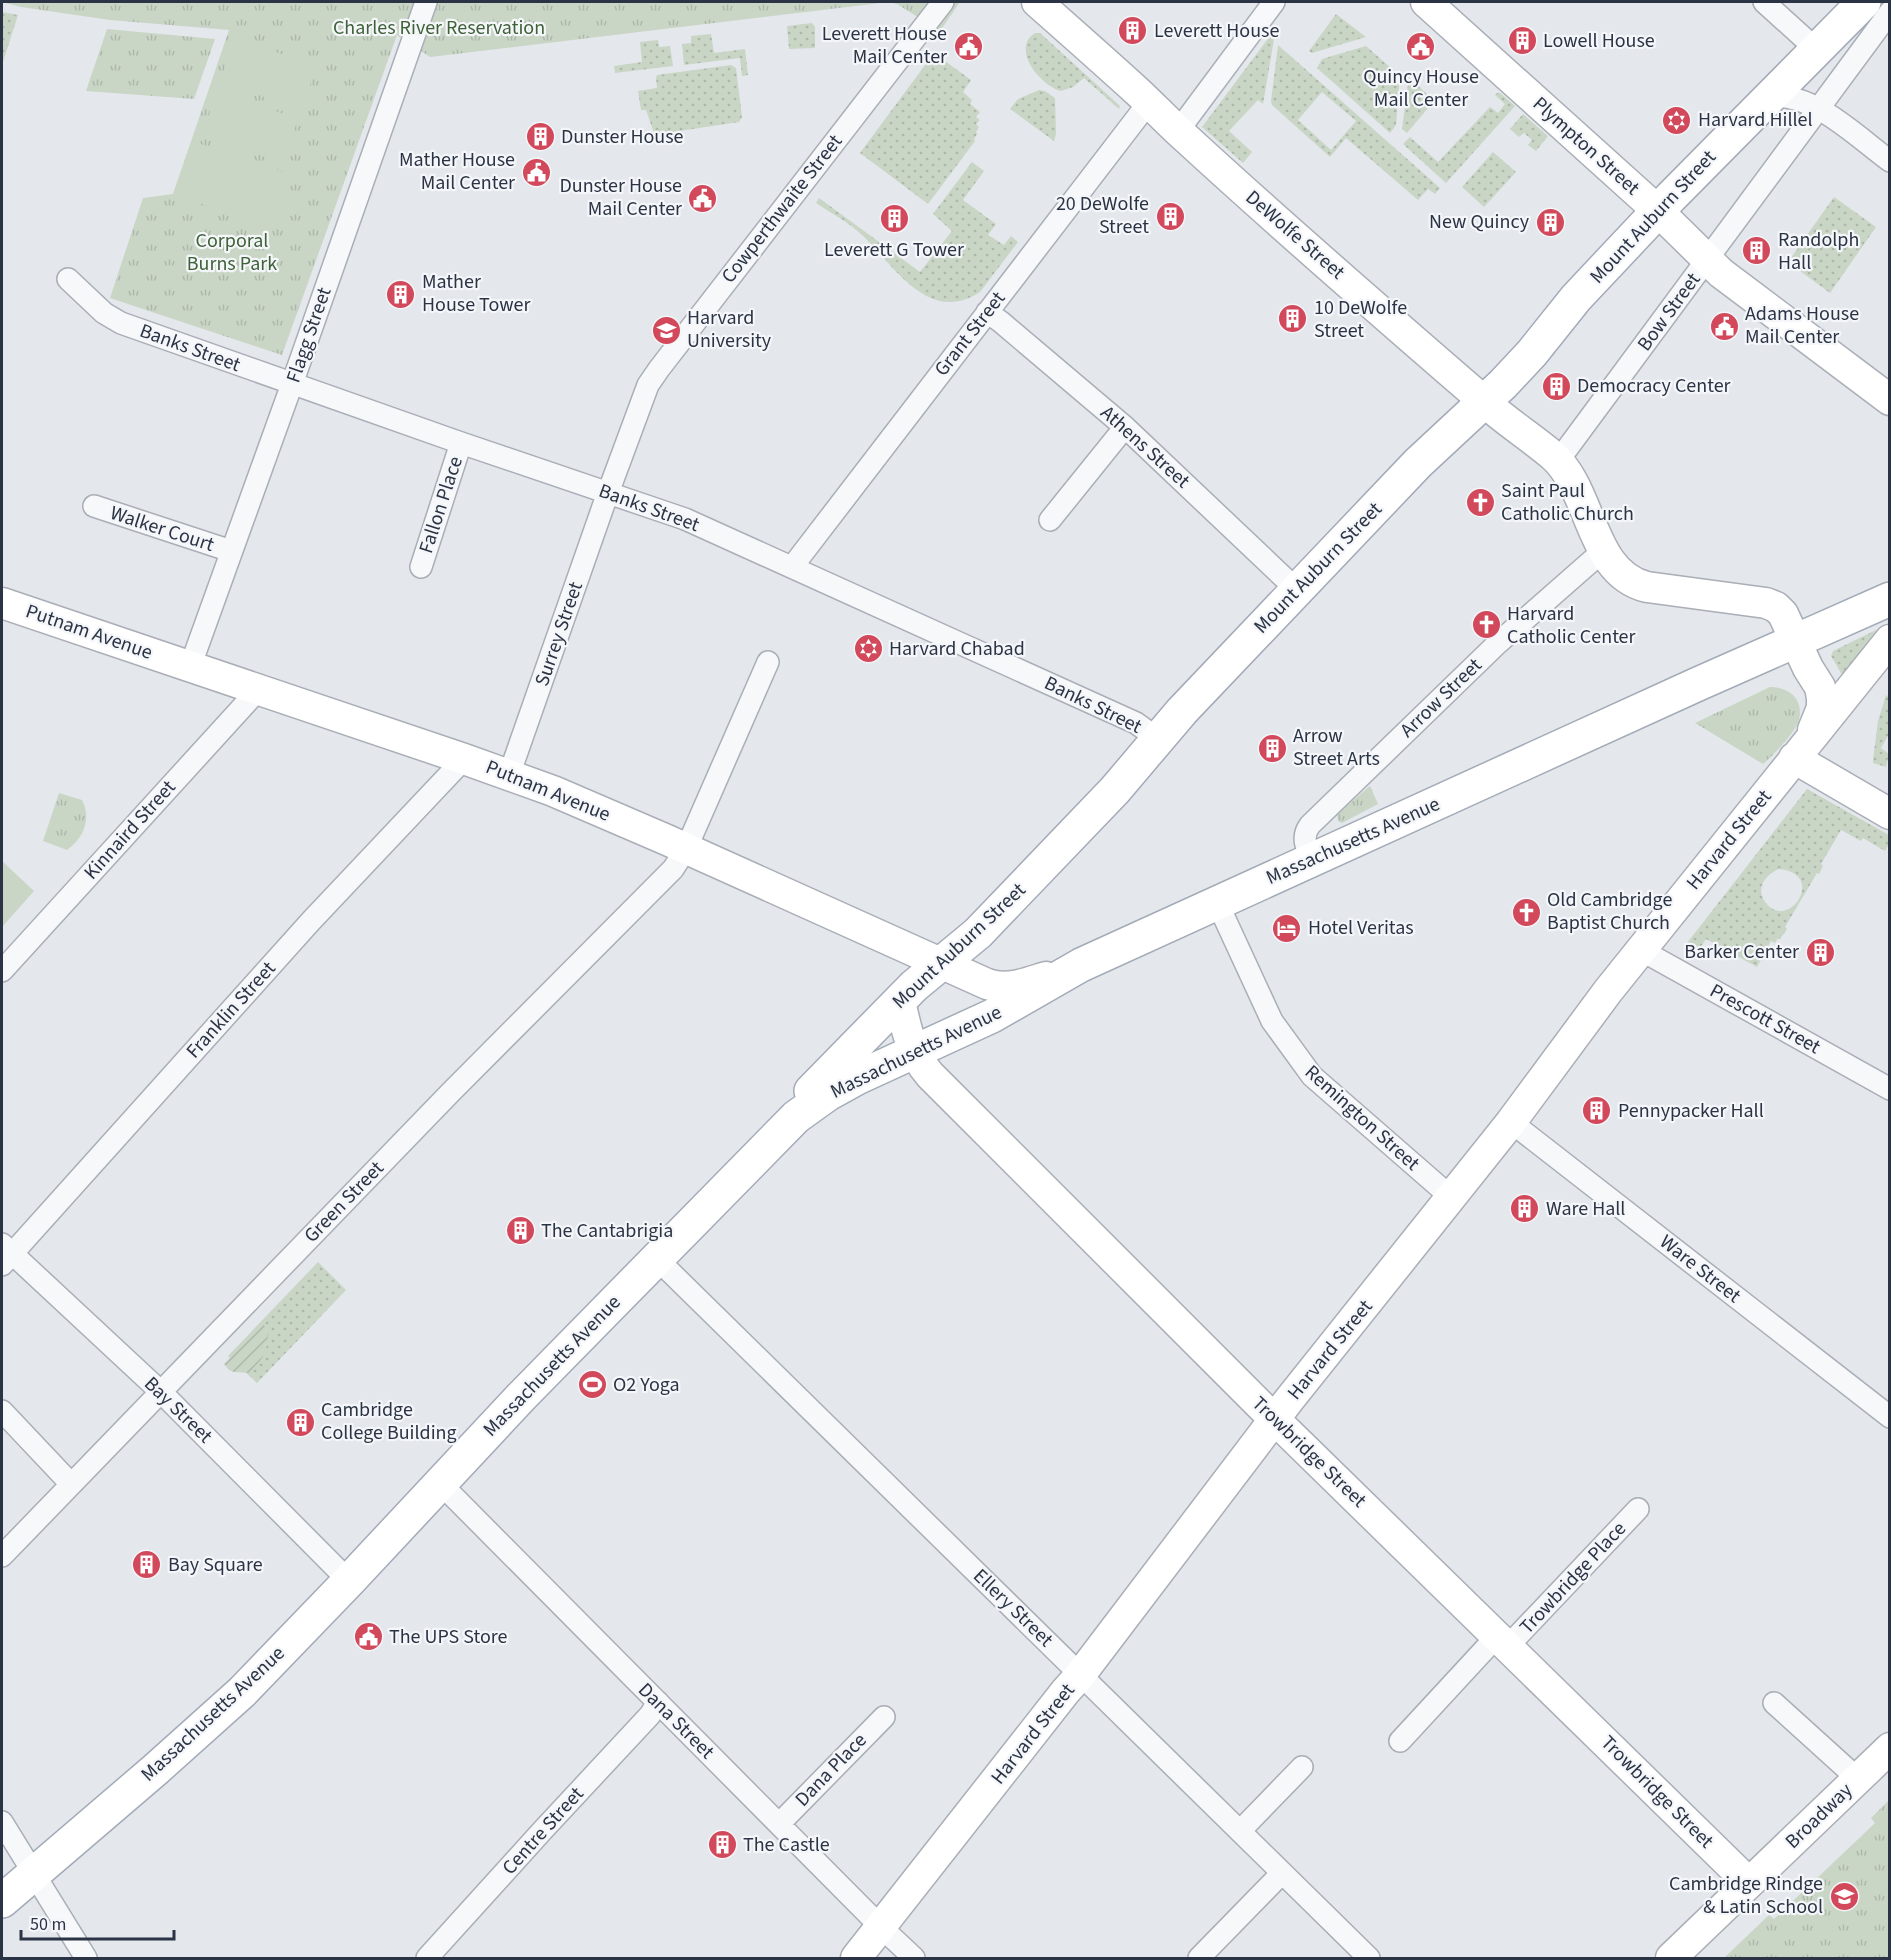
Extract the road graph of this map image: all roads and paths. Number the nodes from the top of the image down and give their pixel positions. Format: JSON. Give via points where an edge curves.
{"nodes":[{"id":1,"x":426,"y":2,"type":"edge"},
{"id":2,"x":943,"y":2,"type":"edge"},
{"id":3,"x":1037,"y":2,"type":"edge"},
{"id":4,"x":1274,"y":2,"type":"edge"},
{"id":5,"x":1425,"y":2,"type":"edge"},
{"id":6,"x":1764,"y":2,"type":"edge"},
{"id":7,"x":1864,"y":2,"type":"edge"},
{"id":8,"x":1890,"y":12,"type":"edge"},
{"id":9,"x":1817,"y":50,"type":"junction"},
{"id":10,"x":1768,"y":97,"type":"junction"},
{"id":11,"x":1149,"y":102,"type":"junction"},
{"id":12,"x":1818,"y":109,"type":"junction"},
{"id":13,"x":1178,"y":131,"type":"junction"},
{"id":14,"x":1890,"y":161,"type":"edge"},
{"id":15,"x":1659,"y":211,"type":"junction"},
{"id":16,"x":1707,"y":260,"type":"junction"},
{"id":17,"x":68,"y":279,"type":"dead end"},
{"id":18,"x":987,"y":312,"type":"junction"},
{"id":19,"x":292,"y":384,"type":"junction"},
{"id":20,"x":1890,"y":400,"type":"edge"},
{"id":21,"x":1484,"y":401,"type":"junction"},
{"id":22,"x":1125,"y":427,"type":"junction"},
{"id":23,"x":461,"y":443,"type":"junction"},
{"id":24,"x":1558,"y":461,"type":"junction"},
{"id":25,"x":608,"y":492,"type":"junction"},
{"id":26,"x":94,"y":506,"type":"dead end"},
{"id":27,"x":1050,"y":520,"type":"dead end"},
{"id":28,"x":1604,"y":550,"type":"junction"},
{"id":29,"x":231,"y":551,"type":"junction"},
{"id":30,"x":421,"y":567,"type":"dead end"},
{"id":31,"x":792,"y":567,"type":"junction"},
{"id":32,"x":1297,"y":590,"type":"junction"},
{"id":33,"x":1890,"y":598,"type":"edge"},
{"id":34,"x":2,"y":603,"type":"edge"},
{"id":35,"x":1890,"y":640,"type":"edge"},
{"id":36,"x":1796,"y":641,"type":"junction"},
{"id":37,"x":768,"y":662,"type":"dead end"},
{"id":38,"x":190,"y":667,"type":"junction"},
{"id":39,"x":258,"y":690,"type":"junction"},
{"id":40,"x":1158,"y":739,"type":"junction"},
{"id":41,"x":1800,"y":751,"type":"junction"},
{"id":42,"x":464,"y":759,"type":"junction"},
{"id":43,"x":509,"y":775,"type":"junction"},
{"id":44,"x":1890,"y":814,"type":"edge"},
{"id":45,"x":686,"y":849,"type":"junction"},
{"id":46,"x":1312,"y":860,"type":"junction"},
{"id":47,"x":1217,"y":902,"type":"junction"},
{"id":48,"x":1641,"y":950,"type":"junction"},
{"id":49,"x":942,"y":965,"type":"junction"},
{"id":50,"x":1081,"y":965,"type":"junction"},
{"id":51,"x":2,"y":971,"type":"edge"},
{"id":52,"x":900,"y":1001,"type":"junction"},
{"id":53,"x":914,"y":1052,"type":"junction"},
{"id":54,"x":1890,"y":1089,"type":"edge"},
{"id":55,"x":1511,"y":1122,"type":"junction"},
{"id":56,"x":775,"y":1137,"type":"junction"},
{"id":57,"x":1452,"y":1198,"type":"junction"},
{"id":58,"x":5,"y":1254,"type":"edge"},
{"id":59,"x":656,"y":1258,"type":"junction"},
{"id":60,"x":161,"y":1392,"type":"junction"},
{"id":61,"x":2,"y":1411,"type":"edge"},
{"id":62,"x":1890,"y":1417,"type":"edge"},
{"id":63,"x":1275,"y":1420,"type":"junction"},
{"id":64,"x":440,"y":1483,"type":"junction"},
{"id":65,"x":72,"y":1484,"type":"junction"},
{"id":66,"x":1638,"y":1509,"type":"dead end"},
{"id":67,"x":2,"y":1556,"type":"edge"},
{"id":68,"x":349,"y":1581,"type":"junction"},
{"id":69,"x":1503,"y":1641,"type":"junction"},
{"id":70,"x":1081,"y":1674,"type":"junction"},
{"id":71,"x":658,"y":1702,"type":"junction"},
{"id":72,"x":1774,"y":1703,"type":"dead end"},
{"id":73,"x":884,"y":1717,"type":"dead end"},
{"id":74,"x":1400,"y":1741,"type":"dead end"},
{"id":75,"x":1890,"y":1748,"type":"edge"},
{"id":76,"x":1302,"y":1767,"type":"dead end"},
{"id":77,"x":1858,"y":1779,"type":"junction"},
{"id":78,"x":2,"y":1822,"type":"edge"},
{"id":79,"x":779,"y":1824,"type":"junction"},
{"id":80,"x":1240,"y":1832,"type":"junction"},
{"id":81,"x":1282,"y":1872,"type":"junction"},
{"id":82,"x":35,"y":1873,"type":"junction"},
{"id":83,"x":1749,"y":1883,"type":"junction"},
{"id":84,"x":2,"y":1901,"type":"edge"},
{"id":85,"x":881,"y":1927,"type":"junction"},
{"id":86,"x":86,"y":1959,"type":"edge"},
{"id":87,"x":427,"y":1959,"type":"edge"},
{"id":88,"x":856,"y":1959,"type":"edge"},
{"id":89,"x":914,"y":1959,"type":"edge"},
{"id":90,"x":1200,"y":1959,"type":"edge"},
{"id":91,"x":1369,"y":1959,"type":"edge"},
{"id":92,"x":1671,"y":1959,"type":"edge"}],
"edges":[{"from":1,"to":19,"type":"street","name":"Flagg Street"},
{"from":2,"to":25,"type":"street","name":"Cowperthwaite Street","via":[[652,378]]},
{"from":3,"to":11,"type":"street","name":"DeWolfe Street"},
{"from":4,"to":13,"type":"street"},
{"from":5,"to":15,"type":"street","name":"Plympton Street"},
{"from":6,"to":9,"type":"street"},
{"from":7,"to":9,"type":"main road","name":"Mount Auburn Street"},
{"from":8,"to":12,"type":"street","name":"Bow Street"},
{"from":9,"to":10,"type":"main road","name":"Mount Auburn Street"},
{"from":10,"to":12,"type":"street","via":[[1792,98]]},
{"from":10,"to":15,"type":"main road","name":"Mount Auburn Street"},
{"from":11,"to":13,"type":"street","name":"DeWolfe Street"},
{"from":11,"to":18,"type":"street","name":"Grant Street"},
{"from":12,"to":14,"type":"street"},
{"from":12,"to":16,"type":"street","name":"Bow Street"},
{"from":13,"to":21,"type":"street","name":"DeWolfe Street"},
{"from":15,"to":16,"type":"street","name":"Plympton Street"},
{"from":15,"to":21,"type":"main road","name":"Mount Auburn Street"},
{"from":16,"to":20,"type":"street","name":"Plympton Street"},
{"from":16,"to":24,"type":"street","name":"Bow Street"},
{"from":17,"to":19,"type":"street","name":"Banks Street","via":[[104,313],[121,323]]},
{"from":18,"to":22,"type":"street","name":"Athens Street"},
{"from":18,"to":31,"type":"street","name":"Grant Street"},
{"from":19,"to":23,"type":"street","name":"Banks Street"},
{"from":19,"to":29,"type":"street","name":"Flagg Street"},
{"from":21,"to":24,"type":"street","name":"DeWolfe Street"},
{"from":21,"to":32,"type":"main road","name":"Mount Auburn Street","via":[[1418,463]]},
{"from":22,"to":27,"type":"street"},
{"from":22,"to":32,"type":"street","name":"Athens Street"},
{"from":23,"to":25,"type":"street","name":"Banks Street"},
{"from":23,"to":30,"type":"street","name":"Fallon Place"},
{"from":24,"to":28,"type":"street","via":[[1573,483]]},
{"from":25,"to":31,"type":"street","name":"Banks Street","via":[[685,519]]},
{"from":25,"to":43,"type":"street","name":"Surrey Street"},
{"from":26,"to":29,"type":"street","name":"Walker Court"},
{"from":28,"to":36,"type":"street","via":[[1619,573],[1641,585],[1772,605],[1784,614]]},
{"from":28,"to":46,"type":"street","name":"Arrow Street","via":[[1498,643],[1308,827],[1304,839]]},
{"from":29,"to":38,"type":"street","name":"Flagg Street"},
{"from":31,"to":40,"type":"street","name":"Banks Street","via":[[1136,723]]},
{"from":32,"to":40,"type":"main road","name":"Mount Auburn Street"},
{"from":33,"to":36,"type":"main road","name":"Massachusetts Avenue"},
{"from":34,"to":38,"type":"street","name":"Putnam Avenue"},
{"from":35,"to":41,"type":"street","name":"Harvard Street"},
{"from":36,"to":41,"type":"street","name":"Harvard Street","via":[[1822,698],[1818,720]]},
{"from":36,"to":46,"type":"main road","name":"Massachusetts Avenue"},
{"from":37,"to":45,"type":"street","name":"Green Street"},
{"from":38,"to":39,"type":"street","name":"Putnam Avenue"},
{"from":39,"to":42,"type":"street","name":"Putnam Avenue"},
{"from":39,"to":51,"type":"street","name":"Kinnaird Street"},
{"from":40,"to":49,"type":"main road","name":"Mount Auburn Street","via":[[1059,849],[970,942]]},
{"from":41,"to":44,"type":"street"},
{"from":41,"to":48,"type":"street","name":"Harvard Street"},
{"from":42,"to":43,"type":"street","name":"Putnam Avenue"},
{"from":42,"to":58,"type":"street","name":"Franklin Street"},
{"from":43,"to":45,"type":"street","name":"Putnam Avenue"},
{"from":45,"to":49,"type":"street","name":"Putnam Avenue"},
{"from":45,"to":60,"type":"street","name":"Green Street","via":[[666,878],[442,1101]]},
{"from":46,"to":47,"type":"main road","name":"Massachusetts Avenue"},
{"from":47,"to":50,"type":"main road","name":"Massachusetts Avenue"},
{"from":47,"to":57,"type":"street","name":"Remington Street","via":[[1272,1021],[1312,1076]]},
{"from":48,"to":54,"type":"street","name":"Prescott Street"},
{"from":48,"to":55,"type":"street","name":"Harvard Street"},
{"from":49,"to":50,"type":"street","name":"Putnam Avenue","via":[[1000,988]]},
{"from":49,"to":52,"type":"main road","name":"Mount Auburn Street"},
{"from":50,"to":53,"type":"main road","name":"Massachusetts Avenue","via":[[992,1016]]},
{"from":52,"to":53,"type":"street","name":"Trowbridge Street"},
{"from":52,"to":56,"type":"main road","name":"Mount Auburn Street","via":[[816,1086]]},
{"from":53,"to":56,"type":"main road","name":"Massachusetts Avenue","via":[[828,1094]]},
{"from":53,"to":63,"type":"street","name":"Trowbridge Street","via":[[930,1076]]},
{"from":55,"to":57,"type":"street","name":"Harvard Street"},
{"from":55,"to":62,"type":"street","name":"Ware Street"},
{"from":56,"to":59,"type":"main road","name":"Massachusetts Avenue"},
{"from":57,"to":63,"type":"street","name":"Harvard Street"},
{"from":58,"to":60,"type":"street","name":"Bay Street"},
{"from":59,"to":64,"type":"main road","name":"Massachusetts Avenue"},
{"from":59,"to":70,"type":"street","name":"Ellery Street"},
{"from":60,"to":65,"type":"street","name":"Green Street"},
{"from":60,"to":68,"type":"street","name":"Bay Street"},
{"from":61,"to":65,"type":"street"},
{"from":63,"to":69,"type":"street","name":"Trowbridge Street"},
{"from":63,"to":70,"type":"street","name":"Harvard Street"},
{"from":64,"to":68,"type":"main road","name":"Massachusetts Avenue"},
{"from":64,"to":71,"type":"street","name":"Dana Street"},
{"from":65,"to":67,"type":"street","name":"Green Street"},
{"from":66,"to":69,"type":"street","name":"Trowbridge Place"},
{"from":68,"to":82,"type":"main road","name":"Massachusetts Avenue","via":[[211,1721]]},
{"from":69,"to":74,"type":"street","name":"Trowbridge Place"},
{"from":69,"to":83,"type":"street","name":"Trowbridge Street"},
{"from":70,"to":80,"type":"street","name":"Ellery Street"},
{"from":70,"to":85,"type":"street","name":"Harvard Street"},
{"from":71,"to":79,"type":"street","name":"Dana Street"},
{"from":71,"to":87,"type":"street","name":"Centre Street"},
{"from":72,"to":77,"type":"street"},
{"from":73,"to":79,"type":"street","name":"Dana Place"},
{"from":75,"to":77,"type":"street","name":"Broadway"},
{"from":76,"to":80,"type":"street"},
{"from":77,"to":83,"type":"street","name":"Broadway"},
{"from":78,"to":82,"type":"street"},
{"from":79,"to":85,"type":"street","name":"Dana Street"},
{"from":80,"to":81,"type":"street","name":"Ellery Street"},
{"from":81,"to":90,"type":"street"},
{"from":81,"to":91,"type":"street","name":"Ellery Street"},
{"from":82,"to":84,"type":"main road","name":"Massachusetts Avenue"},
{"from":82,"to":86,"type":"street"},
{"from":83,"to":92,"type":"street","name":"Broadway"},
{"from":85,"to":88,"type":"street","name":"Harvard Street"},
{"from":85,"to":89,"type":"street","name":"Dana Street"}]}
